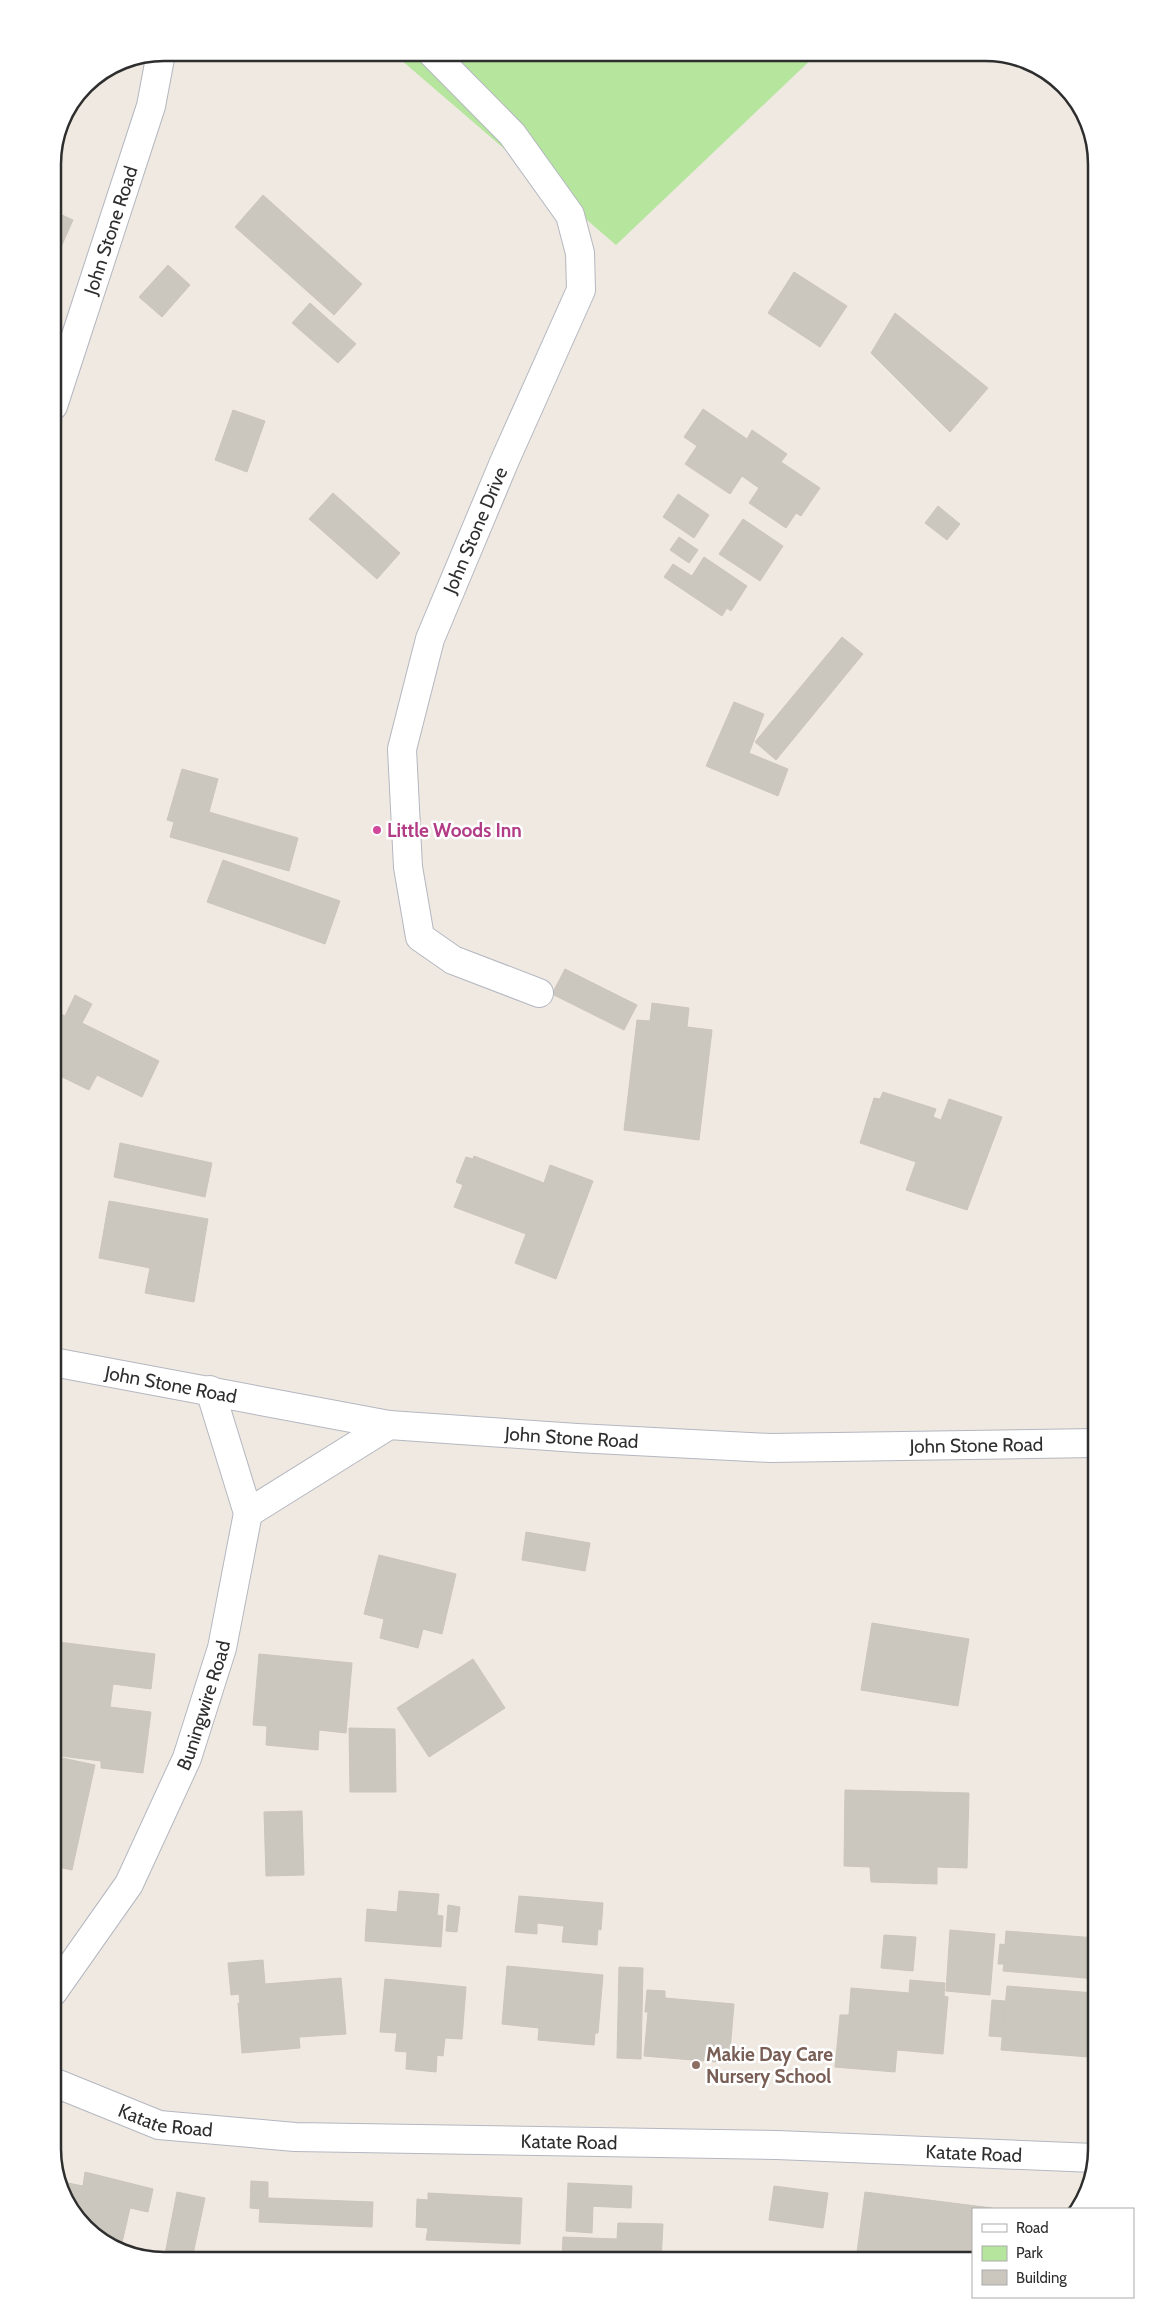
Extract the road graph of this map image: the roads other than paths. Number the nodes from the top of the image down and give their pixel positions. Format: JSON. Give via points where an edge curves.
{"nodes":[{"id":1,"x":159,"y":61,"type":"edge"},
{"id":2,"x":440,"y":61,"type":"edge"},
{"id":3,"x":61,"y":382,"type":"edge"},
{"id":4,"x":540,"y":993,"type":"dead end"},
{"id":5,"x":61,"y":1363,"type":"edge"},
{"id":6,"x":210,"y":1390,"type":"junction"},
{"id":7,"x":389,"y":1425,"type":"junction"},
{"id":8,"x":1088,"y":1443,"type":"edge"},
{"id":9,"x":248,"y":1513,"type":"junction"},
{"id":10,"x":61,"y":1979,"type":"edge"},
{"id":11,"x":61,"y":2086,"type":"edge"},
{"id":12,"x":1087,"y":2158,"type":"edge"}],
"edges":[{"from":1,"to":3,"type":"street","name":"John Stone Road","via":[[151,106]]},
{"from":2,"to":4,"type":"street","name":"John Stone Drive","via":[[512,134],[570,214],[580,252],[581,290],[504,460],[430,639],[402,750],[408,867],[420,938],[453,960]]},
{"from":5,"to":6,"type":"street","name":"John Stone Road"},
{"from":6,"to":7,"type":"street","name":"John Stone Road"},
{"from":6,"to":9,"type":"street","name":"Buningwire Road"},
{"from":7,"to":8,"type":"street","name":"John Stone Road","via":[[770,1448]]},
{"from":7,"to":9,"type":"street"},
{"from":9,"to":10,"type":"street","name":"Buningwire Road","via":[[222,1648],[187,1758],[129,1884]]},
{"from":11,"to":12,"type":"street","name":"Katate Road","via":[[159,2125],[294,2137],[777,2145]]}]}
